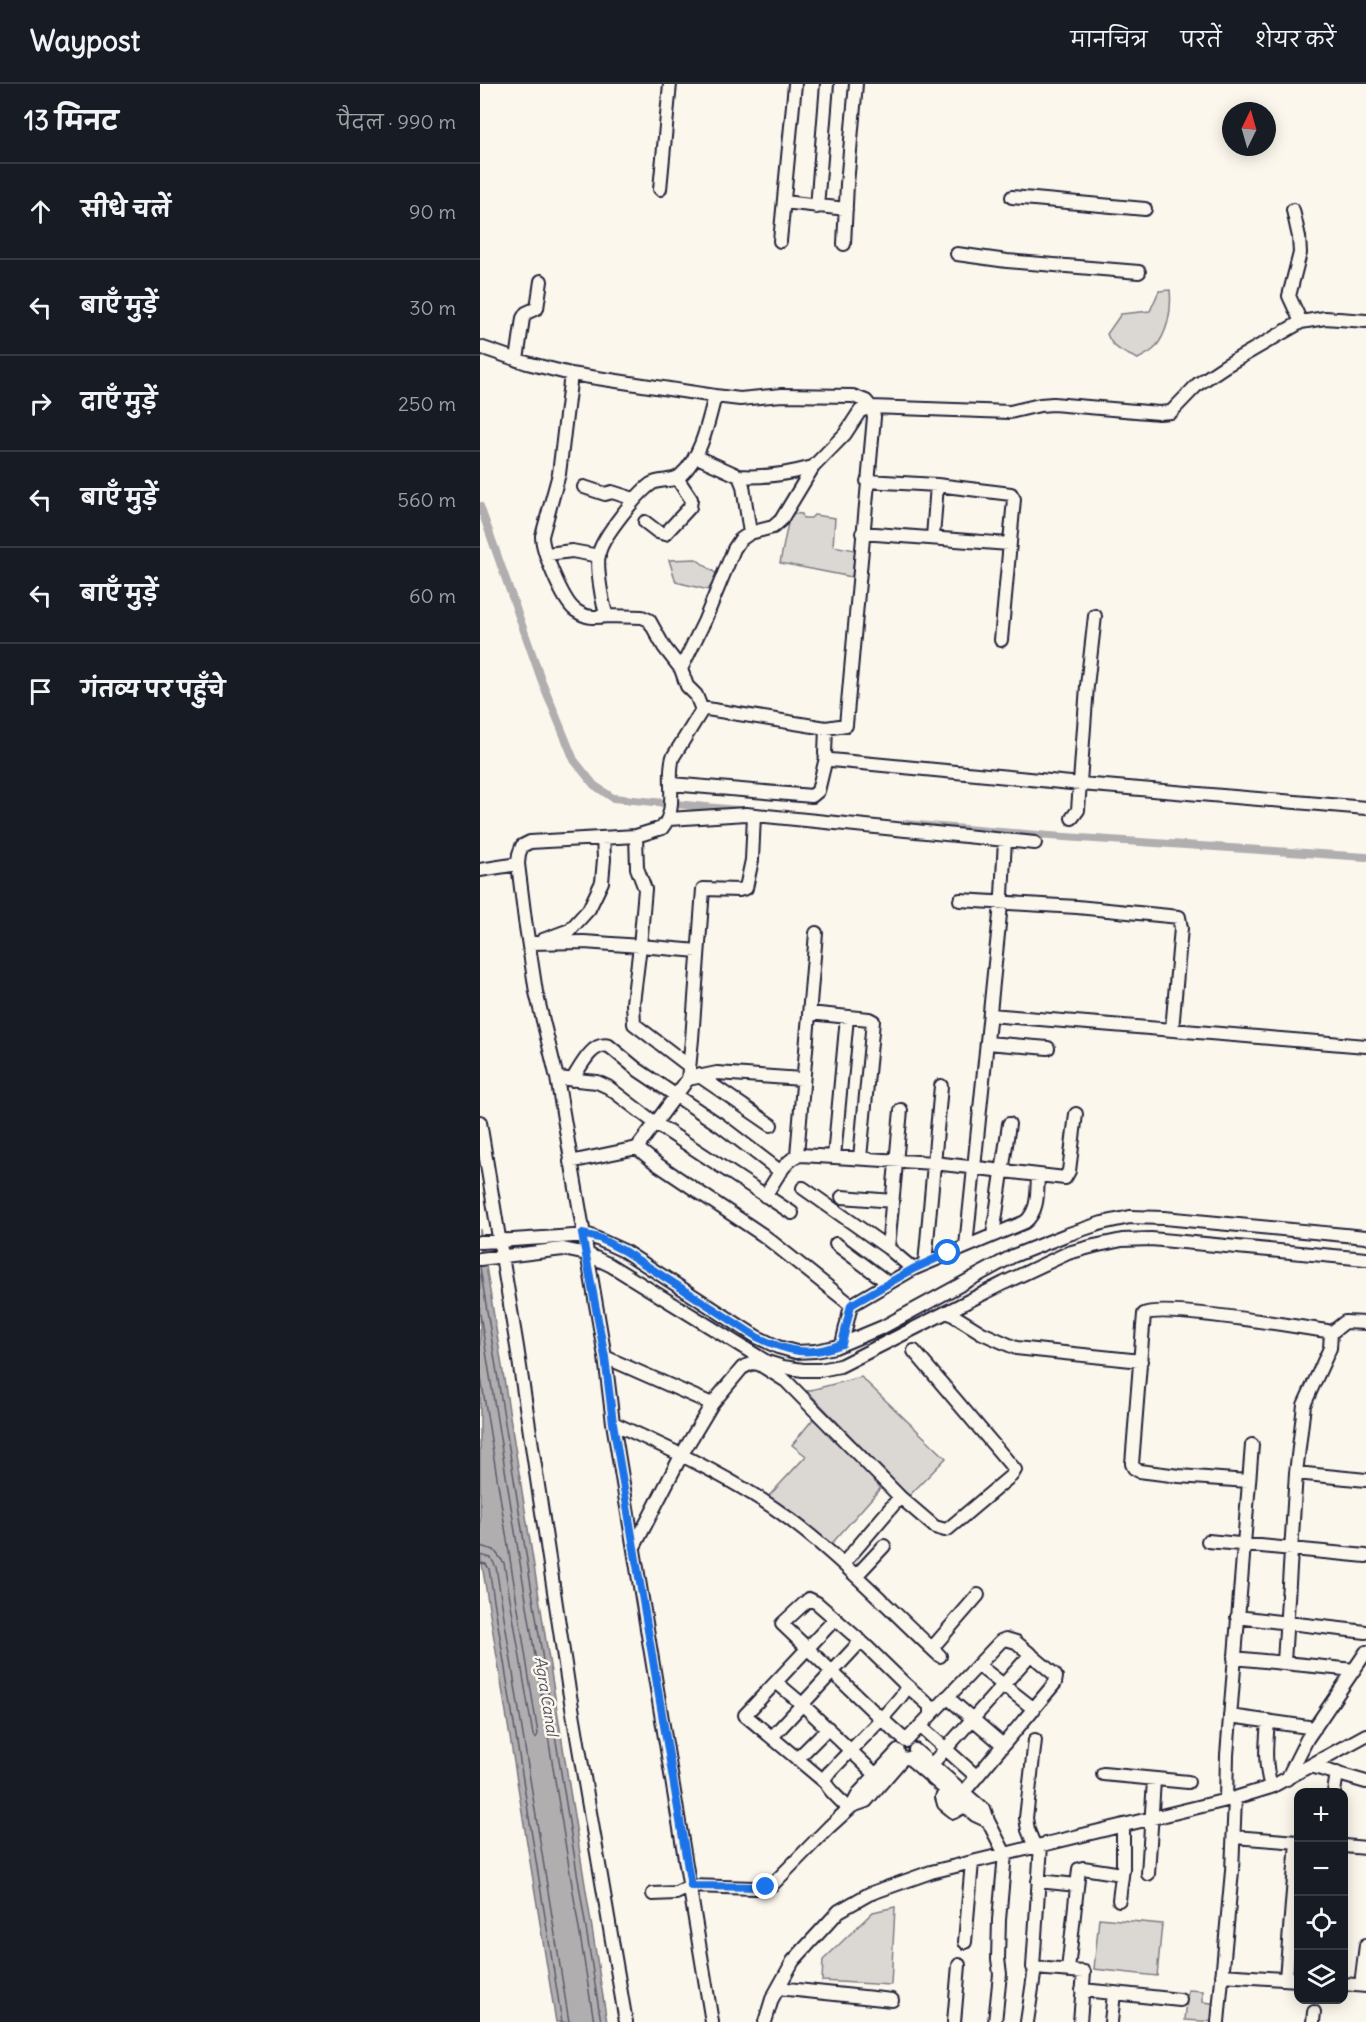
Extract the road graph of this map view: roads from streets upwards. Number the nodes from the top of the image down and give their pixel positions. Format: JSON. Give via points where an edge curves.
{"nodes":[{"id":1,"x":670,"y":84,"type":"edge"},
{"id":2,"x":795,"y":84,"type":"edge"},
{"id":3,"x":827,"y":84,"type":"edge"},
{"id":4,"x":856,"y":84,"type":"edge"},
{"id":5,"x":660,"y":189,"type":"dead end"},
{"id":6,"x":1012,"y":197,"type":"dead end"},
{"id":7,"x":784,"y":202,"type":"junction"},
{"id":8,"x":817,"y":207,"type":"junction"},
{"id":9,"x":846,"y":209,"type":"junction"},
{"id":10,"x":1145,"y":209,"type":"dead end"},
{"id":11,"x":1293,"y":210,"type":"dead end"},
{"id":12,"x":780,"y":241,"type":"dead end"},
{"id":13,"x":844,"y":244,"type":"dead end"},
{"id":14,"x":957,"y":254,"type":"dead end"},
{"id":15,"x":1139,"y":272,"type":"dead end"},
{"id":16,"x":541,"y":281,"type":"dead end"},
{"id":17,"x":1366,"y":321,"type":"edge"},
{"id":18,"x":1301,"y":322,"type":"junction"},
{"id":19,"x":480,"y":347,"type":"edge"},
{"id":20,"x":517,"y":360,"type":"junction"},
{"id":21,"x":571,"y":374,"type":"junction"},
{"id":22,"x":715,"y":396,"type":"junction"},
{"id":23,"x":871,"y":407,"type":"junction"},
{"id":24,"x":695,"y":456,"type":"junction"},
{"id":25,"x":813,"y":467,"type":"junction"},
{"id":26,"x":739,"y":476,"type":"junction"},
{"id":27,"x":677,"y":478,"type":"junction"},
{"id":28,"x":867,"y":481,"type":"junction"},
{"id":29,"x":937,"y":486,"type":"junction"},
{"id":30,"x":584,"y":487,"type":"dead end"},
{"id":31,"x":634,"y":499,"type":"junction"},
{"id":32,"x":645,"y":522,"type":"dead end"},
{"id":33,"x":862,"y":532,"type":"junction"},
{"id":34,"x":750,"y":533,"type":"junction"},
{"id":35,"x":933,"y":537,"type":"junction"},
{"id":36,"x":1009,"y":544,"type":"junction"},
{"id":37,"x":547,"y":554,"type":"junction"},
{"id":38,"x":598,"y":556,"type":"junction"},
{"id":39,"x":607,"y":616,"type":"junction"},
{"id":40,"x":1095,"y":616,"type":"dead end"},
{"id":41,"x":1001,"y":640,"type":"dead end"},
{"id":42,"x":681,"y":669,"type":"junction"},
{"id":43,"x":702,"y":710,"type":"junction"},
{"id":44,"x":826,"y":728,"type":"junction"},
{"id":45,"x":826,"y":758,"type":"junction"},
{"id":46,"x":671,"y":784,"type":"junction"},
{"id":47,"x":1081,"y":784,"type":"junction"},
{"id":48,"x":1366,"y":808,"type":"edge"},
{"id":49,"x":754,"y":815,"type":"junction"},
{"id":50,"x":669,"y":816,"type":"junction"},
{"id":51,"x":1072,"y":818,"type":"dead end"},
{"id":52,"x":636,"y":836,"type":"junction"},
{"id":53,"x":603,"y":838,"type":"junction"},
{"id":54,"x":1005,"y":840,"type":"junction"},
{"id":55,"x":1035,"y":843,"type":"dead end"},
{"id":56,"x":518,"y":864,"type":"junction"},
{"id":57,"x":480,"y":870,"type":"edge"},
{"id":58,"x":960,"y":900,"type":"dead end"},
{"id":59,"x":1002,"y":902,"type":"junction"},
{"id":60,"x":816,"y":933,"type":"dead end"},
{"id":61,"x":533,"y":943,"type":"junction"},
{"id":62,"x":640,"y":946,"type":"junction"},
{"id":63,"x":698,"y":951,"type":"junction"},
{"id":64,"x":809,"y":1013,"type":"junction"},
{"id":65,"x":990,"y":1015,"type":"junction"},
{"id":66,"x":847,"y":1017,"type":"junction"},
{"id":67,"x":1172,"y":1030,"type":"junction"},
{"id":68,"x":987,"y":1043,"type":"junction"},
{"id":69,"x":1366,"y":1046,"type":"edge"},
{"id":70,"x":1048,"y":1048,"type":"dead end"},
{"id":71,"x":692,"y":1073,"type":"junction"},
{"id":72,"x":557,"y":1078,"type":"junction"},
{"id":73,"x":802,"y":1078,"type":"junction"},
{"id":74,"x":572,"y":1080,"type":"junction"},
{"id":75,"x":941,"y":1086,"type":"dead end"},
{"id":76,"x":675,"y":1095,"type":"junction"},
{"id":77,"x":901,"y":1110,"type":"dead end"},
{"id":78,"x":1076,"y":1114,"type":"dead end"},
{"id":79,"x":480,"y":1122,"type":"edge"},
{"id":80,"x":655,"y":1123,"type":"junction"},
{"id":81,"x":1009,"y":1124,"type":"dead end"},
{"id":82,"x":771,"y":1125,"type":"dead end"},
{"id":83,"x":637,"y":1148,"type":"junction"},
{"id":84,"x":797,"y":1155,"type":"junction"},
{"id":85,"x":834,"y":1156,"type":"junction"},
{"id":86,"x":860,"y":1158,"type":"junction"},
{"id":87,"x":896,"y":1161,"type":"junction"},
{"id":88,"x":570,"y":1162,"type":"junction"},
{"id":89,"x":934,"y":1163,"type":"junction"},
{"id":90,"x":974,"y":1168,"type":"junction"},
{"id":91,"x":1002,"y":1171,"type":"junction"},
{"id":92,"x":781,"y":1172,"type":"junction"},
{"id":93,"x":1038,"y":1175,"type":"junction"},
{"id":94,"x":803,"y":1188,"type":"dead end"},
{"id":95,"x":765,"y":1196,"type":"junction"},
{"id":96,"x":842,"y":1197,"type":"dead end"},
{"id":97,"x":893,"y":1201,"type":"junction"},
{"id":98,"x":792,"y":1213,"type":"dead end"},
{"id":99,"x":582,"y":1234,"type":"junction"},
{"id":100,"x":993,"y":1235,"type":"junction"},
{"id":101,"x":1366,"y":1237,"type":"edge"},
{"id":102,"x":489,"y":1240,"type":"edge"},
{"id":103,"x":836,"y":1244,"type":"dead end"},
{"id":104,"x":966,"y":1246,"type":"junction"},
{"id":105,"x":888,"y":1248,"type":"junction"},
{"id":106,"x":587,"y":1254,"type":"junction"},
{"id":107,"x":490,"y":1258,"type":"edge"},
{"id":108,"x":1366,"y":1259,"type":"edge"},
{"id":109,"x":919,"y":1266,"type":"junction"},
{"id":110,"x":888,"y":1283,"type":"junction"},
{"id":111,"x":851,"y":1305,"type":"junction"},
{"id":112,"x":948,"y":1312,"type":"junction"},
{"id":113,"x":1366,"y":1323,"type":"edge"},
{"id":114,"x":1331,"y":1333,"type":"junction"},
{"id":115,"x":842,"y":1344,"type":"junction"},
{"id":116,"x":914,"y":1351,"type":"dead end"},
{"id":117,"x":605,"y":1357,"type":"junction"},
{"id":118,"x":1141,"y":1361,"type":"junction"},
{"id":119,"x":712,"y":1404,"type":"junction"},
{"id":120,"x":613,"y":1423,"type":"junction"},
{"id":121,"x":1252,"y":1445,"type":"dead end"},
{"id":122,"x":682,"y":1454,"type":"junction"},
{"id":123,"x":1296,"y":1473,"type":"junction"},
{"id":124,"x":1366,"y":1480,"type":"edge"},
{"id":125,"x":1248,"y":1481,"type":"junction"},
{"id":126,"x":900,"y":1497,"type":"junction"},
{"id":127,"x":1208,"y":1541,"type":"dead end"},
{"id":128,"x":1243,"y":1544,"type":"junction"},
{"id":129,"x":635,"y":1545,"type":"junction"},
{"id":130,"x":884,"y":1546,"type":"dead end"},
{"id":131,"x":1292,"y":1549,"type":"junction"},
{"id":132,"x":1366,"y":1556,"type":"edge"},
{"id":133,"x":843,"y":1564,"type":"junction"},
{"id":134,"x":856,"y":1576,"type":"junction"},
{"id":135,"x":978,"y":1595,"type":"dead end"},
{"id":136,"x":1237,"y":1617,"type":"junction"},
{"id":137,"x":835,"y":1618,"type":"junction"},
{"id":138,"x":1286,"y":1623,"type":"junction"},
{"id":139,"x":1366,"y":1632,"type":"edge"},
{"id":140,"x":861,"y":1641,"type":"junction"},
{"id":141,"x":808,"y":1648,"type":"junction"},
{"id":142,"x":1366,"y":1653,"type":"edge"},
{"id":143,"x":1031,"y":1654,"type":"junction"},
{"id":144,"x":1234,"y":1658,"type":"junction"},
{"id":145,"x":1284,"y":1662,"type":"junction"},
{"id":146,"x":978,"y":1665,"type":"junction"},
{"id":147,"x":1354,"y":1670,"type":"junction"},
{"id":148,"x":832,"y":1672,"type":"junction"},
{"id":149,"x":776,"y":1682,"type":"junction"},
{"id":150,"x":904,"y":1683,"type":"junction"},
{"id":151,"x":1004,"y":1685,"type":"junction"},
{"id":152,"x":946,"y":1697,"type":"junction"},
{"id":153,"x":802,"y":1704,"type":"junction"},
{"id":154,"x":1034,"y":1709,"type":"junction"},
{"id":155,"x":930,"y":1714,"type":"junction"},
{"id":156,"x":1230,"y":1716,"type":"junction"},
{"id":157,"x":881,"y":1718,"type":"junction"},
{"id":158,"x":973,"y":1719,"type":"junction"},
{"id":159,"x":1268,"y":1721,"type":"junction"},
{"id":160,"x":920,"y":1726,"type":"junction"},
{"id":161,"x":828,"y":1728,"type":"junction"},
{"id":162,"x":1315,"y":1728,"type":"junction"},
{"id":163,"x":1366,"y":1735,"type":"edge"},
{"id":164,"x":772,"y":1737,"type":"junction"},
{"id":165,"x":1035,"y":1740,"type":"dead end"},
{"id":166,"x":1003,"y":1745,"type":"junction"},
{"id":167,"x":946,"y":1749,"type":"junction"},
{"id":168,"x":850,"y":1750,"type":"junction"},
{"id":169,"x":906,"y":1752,"type":"junction"},
{"id":170,"x":797,"y":1759,"type":"junction"},
{"id":171,"x":932,"y":1764,"type":"junction"},
{"id":172,"x":1311,"y":1766,"type":"junction"},
{"id":173,"x":1337,"y":1773,"type":"junction"},
{"id":174,"x":1103,"y":1774,"type":"dead end"},
{"id":175,"x":876,"y":1775,"type":"junction"},
{"id":176,"x":977,"y":1777,"type":"junction"},
{"id":177,"x":1287,"y":1779,"type":"junction"},
{"id":178,"x":1154,"y":1780,"type":"junction"},
{"id":179,"x":825,"y":1782,"type":"junction"},
{"id":180,"x":1188,"y":1782,"type":"dead end"},
{"id":181,"x":1366,"y":1782,"type":"edge"},
{"id":182,"x":1271,"y":1787,"type":"junction"},
{"id":183,"x":1335,"y":1788,"type":"edge"},
{"id":184,"x":1230,"y":1799,"type":"junction"},
{"id":185,"x":967,"y":1802,"type":"junction"},
{"id":186,"x":851,"y":1808,"type":"junction"},
{"id":187,"x":1151,"y":1819,"type":"junction"},
{"id":188,"x":1123,"y":1826,"type":"junction"},
{"id":189,"x":1234,"y":1837,"type":"junction"},
{"id":190,"x":1294,"y":1842,"type":"edge"},
{"id":191,"x":1038,"y":1846,"type":"junction"},
{"id":192,"x":1348,"y":1846,"type":"edge"},
{"id":193,"x":1366,"y":1848,"type":"edge"},
{"id":194,"x":1005,"y":1854,"type":"junction"},
{"id":195,"x":972,"y":1862,"type":"junction"},
{"id":196,"x":1122,"y":1874,"type":"junction"},
{"id":197,"x":1148,"y":1874,"type":"dead end"},
{"id":198,"x":1038,"y":1881,"type":"junction"},
{"id":199,"x":1077,"y":1885,"type":"junction"},
{"id":200,"x":691,"y":1886,"type":"junction"},
{"id":201,"x":653,"y":1894,"type":"dead end"},
{"id":202,"x":1296,"y":1896,"type":"edge"},
{"id":203,"x":1119,"y":1900,"type":"dead end"},
{"id":204,"x":965,"y":1942,"type":"dead end"},
{"id":205,"x":1366,"y":1945,"type":"edge"},
{"id":206,"x":959,"y":1965,"type":"dead end"},
{"id":207,"x":1035,"y":1968,"type":"junction"},
{"id":208,"x":1068,"y":1970,"type":"junction"},
{"id":209,"x":1222,"y":1975,"type":"junction"},
{"id":210,"x":1292,"y":1980,"type":"edge"},
{"id":211,"x":1348,"y":1984,"type":"edge"},
{"id":212,"x":1364,"y":1986,"type":"edge"},
{"id":213,"x":778,"y":1988,"type":"junction"},
{"id":214,"x":1082,"y":1990,"type":"junction"},
{"id":215,"x":1114,"y":1993,"type":"junction"},
{"id":216,"x":892,"y":2000,"type":"dead end"},
{"id":217,"x":1180,"y":2000,"type":"dead end"},
{"id":218,"x":626,"y":2022,"type":"edge"},
{"id":219,"x":712,"y":2022,"type":"edge"},
{"id":220,"x":765,"y":2022,"type":"edge"},
{"id":221,"x":954,"y":2022,"type":"edge"},
{"id":222,"x":995,"y":2022,"type":"edge"},
{"id":223,"x":1028,"y":2022,"type":"edge"},
{"id":224,"x":1080,"y":2022,"type":"edge"},
{"id":225,"x":1111,"y":2022,"type":"edge"},
{"id":226,"x":1218,"y":2022,"type":"edge"}],
"edges":[{"from":1,"to":5,"type":"street"},
{"from":2,"to":7,"type":"street"},
{"from":3,"to":8,"type":"street"},
{"from":4,"to":9,"type":"street"},
{"from":6,"to":10,"type":"street"},
{"from":7,"to":8,"type":"street"},
{"from":7,"to":12,"type":"street"},
{"from":8,"to":9,"type":"street"},
{"from":9,"to":13,"type":"street"},
{"from":11,"to":18,"type":"street","via":[[1300,253],[1289,296]]},
{"from":14,"to":15,"type":"street"},
{"from":16,"to":20,"type":"street","via":[[537,308],[523,318]]},
{"from":17,"to":18,"type":"street","via":[[1325,318]]},
{"from":18,"to":23,"type":"street","via":[[1198,384],[1171,412],[1053,404],[1010,412]]},
{"from":19,"to":20,"type":"street"},
{"from":20,"to":21,"type":"street"},
{"from":21,"to":22,"type":"street"},
{"from":21,"to":37,"type":"street","via":[[559,474],[542,536]]},
{"from":22,"to":23,"type":"street","via":[[753,399],[844,395],[860,398]]},
{"from":22,"to":24,"type":"street"},
{"from":23,"to":25,"type":"street","via":[[860,411],[845,434]]},
{"from":23,"to":28,"type":"street","via":[[874,422]]},
{"from":24,"to":26,"type":"street"},
{"from":24,"to":27,"type":"street"},
{"from":25,"to":26,"type":"street","via":[[783,475]]},
{"from":25,"to":34,"type":"street","via":[[781,520],[773,527]]},
{"from":26,"to":34,"type":"street"},
{"from":27,"to":31,"type":"street","via":[[656,482]]},
{"from":27,"to":32,"type":"street","via":[[691,499],[690,507],[665,534]]},
{"from":28,"to":29,"type":"street"},
{"from":28,"to":33,"type":"street"},
{"from":29,"to":35,"type":"street"},
{"from":29,"to":36,"type":"street","via":[[1011,494],[1014,499]]},
{"from":30,"to":31,"type":"street"},
{"from":31,"to":38,"type":"street"},
{"from":33,"to":35,"type":"street"},
{"from":33,"to":44,"type":"street","via":[[847,722],[843,727]]},
{"from":34,"to":42,"type":"street","via":[[734,549]]},
{"from":35,"to":36,"type":"street"},
{"from":36,"to":41,"type":"street"},
{"from":37,"to":38,"type":"street","via":[[572,551]]},
{"from":37,"to":39,"type":"street","via":[[572,607],[589,618]]},
{"from":38,"to":39,"type":"street"},
{"from":39,"to":42,"type":"street","via":[[650,620]]},
{"from":40,"to":47,"type":"street"},
{"from":42,"to":43,"type":"street"},
{"from":43,"to":44,"type":"street"},
{"from":43,"to":46,"type":"street","via":[[673,757]]},
{"from":44,"to":45,"type":"street"},
{"from":45,"to":46,"type":"street","via":[[818,791],[812,796]]},
{"from":45,"to":47,"type":"street"},
{"from":46,"to":50,"type":"street"},
{"from":47,"to":48,"type":"street"},
{"from":47,"to":51,"type":"street","via":[[1078,810]]},
{"from":49,"to":50,"type":"street"},
{"from":49,"to":54,"type":"street"},
{"from":49,"to":63,"type":"street","via":[[748,885],[739,890],[703,889]]},
{"from":50,"to":52,"type":"street","via":[[662,828]]},
{"from":52,"to":53,"type":"street"},
{"from":52,"to":62,"type":"street","via":[[637,868],[645,884]]},
{"from":53,"to":56,"type":"street","via":[[530,842],[522,846]]},
{"from":53,"to":61,"type":"street","via":[[602,882],[589,909],[570,930]]},
{"from":54,"to":55,"type":"street"},
{"from":54,"to":59,"type":"street"},
{"from":56,"to":57,"type":"street"},
{"from":56,"to":61,"type":"street"},
{"from":58,"to":59,"type":"street"},
{"from":59,"to":65,"type":"street"},
{"from":59,"to":67,"type":"street","via":[[1179,917]]},
{"from":60,"to":64,"type":"street"},
{"from":61,"to":62,"type":"street"},
{"from":61,"to":72,"type":"street","via":[[536,992]]},
{"from":62,"to":63,"type":"street"},
{"from":62,"to":71,"type":"street","via":[[634,1024]]},
{"from":63,"to":71,"type":"street"},
{"from":64,"to":66,"type":"street"},
{"from":64,"to":73,"type":"street"},
{"from":65,"to":67,"type":"street"},
{"from":65,"to":68,"type":"street"},
{"from":66,"to":85,"type":"street"},
{"from":66,"to":86,"type":"street","via":[[869,1019],[874,1027]]},
{"from":67,"to":69,"type":"street"},
{"from":68,"to":70,"type":"street"},
{"from":68,"to":90,"type":"street"},
{"from":71,"to":73,"type":"street"},
{"from":71,"to":76,"type":"street"},
{"from":71,"to":82,"type":"street"},
{"from":72,"to":74,"type":"street"},
{"from":72,"to":88,"type":"street"},
{"from":73,"to":84,"type":"street"},
{"from":74,"to":76,"type":"street","via":[[590,1054],[603,1044]]},
{"from":74,"to":80,"type":"street","via":[[602,1084]]},
{"from":75,"to":89,"type":"street"},
{"from":76,"to":80,"type":"street"},
{"from":76,"to":92,"type":"street"},
{"from":77,"to":87,"type":"street"},
{"from":78,"to":93,"type":"street","via":[[1067,1177]]},
{"from":79,"to":102,"type":"street"},
{"from":80,"to":83,"type":"street"},
{"from":80,"to":95,"type":"street"},
{"from":81,"to":91,"type":"street"},
{"from":83,"to":88,"type":"street"},
{"from":83,"to":111,"type":"street","via":[[763,1235]]},
{"from":84,"to":85,"type":"street"},
{"from":84,"to":92,"type":"street"},
{"from":85,"to":86,"type":"street"},
{"from":86,"to":87,"type":"street"},
{"from":87,"to":89,"type":"street"},
{"from":87,"to":97,"type":"street"},
{"from":88,"to":99,"type":"street"},
{"from":89,"to":90,"type":"street"},
{"from":89,"to":109,"type":"street"},
{"from":90,"to":91,"type":"street"},
{"from":90,"to":104,"type":"street"},
{"from":91,"to":93,"type":"street"},
{"from":91,"to":100,"type":"street"},
{"from":92,"to":95,"type":"street"},
{"from":93,"to":100,"type":"street","via":[[1032,1216]]},
{"from":94,"to":105,"type":"street"},
{"from":95,"to":98,"type":"street"},
{"from":96,"to":97,"type":"street"},
{"from":97,"to":105,"type":"street"},
{"from":99,"to":102,"type":"street"},
{"from":99,"to":106,"type":"street"},
{"from":99,"to":115,"type":"street","via":[[624,1251],[778,1347],[815,1352]]},
{"from":100,"to":104,"type":"street"},
{"from":101,"to":115,"type":"street","via":[[1130,1217],[1066,1235],[1013,1256],[884,1327]]},
{"from":102,"to":107,"type":"street"},
{"from":103,"to":110,"type":"street"},
{"from":104,"to":109,"type":"street"},
{"from":105,"to":109,"type":"street"},
{"from":106,"to":107,"type":"street","via":[[563,1249]]},
{"from":106,"to":112,"type":"street","via":[[754,1355],[783,1367],[820,1370],[840,1366]]},
{"from":106,"to":117,"type":"street"},
{"from":107,"to":218,"type":"street"},
{"from":108,"to":112,"type":"street","via":[[1151,1239],[1122,1240],[1068,1253]]},
{"from":109,"to":110,"type":"street"},
{"from":110,"to":111,"type":"street"},
{"from":111,"to":115,"type":"street"},
{"from":112,"to":118,"type":"street","via":[[982,1334],[1016,1348]]},
{"from":113,"to":114,"type":"street","via":[[1345,1322]]},
{"from":114,"to":118,"type":"street","via":[[1240,1319],[1153,1312],[1143,1318]]},
{"from":114,"to":123,"type":"street","via":[[1330,1348],[1305,1405]]},
{"from":116,"to":126,"type":"street","via":[[1015,1470],[945,1530],[935,1527]]},
{"from":117,"to":119,"type":"street"},
{"from":117,"to":120,"type":"street"},
{"from":118,"to":125,"type":"street","via":[[1134,1468]]},
{"from":119,"to":122,"type":"street"},
{"from":119,"to":126,"type":"street","via":[[742,1368],[759,1364],[786,1382]]},
{"from":120,"to":122,"type":"street"},
{"from":120,"to":129,"type":"street"},
{"from":121,"to":125,"type":"street"},
{"from":122,"to":129,"type":"street"},
{"from":122,"to":133,"type":"street","via":[[764,1501]]},
{"from":123,"to":124,"type":"street"},
{"from":123,"to":131,"type":"street"},
{"from":125,"to":128,"type":"street"},
{"from":126,"to":133,"type":"street"},
{"from":127,"to":128,"type":"street"},
{"from":128,"to":131,"type":"street"},
{"from":128,"to":136,"type":"street"},
{"from":129,"to":200,"type":"street"},
{"from":130,"to":134,"type":"street"},
{"from":131,"to":132,"type":"street"},
{"from":131,"to":138,"type":"street"},
{"from":133,"to":134,"type":"street"},
{"from":134,"to":135,"type":"street","via":[[936,1652]]},
{"from":136,"to":138,"type":"street"},
{"from":136,"to":144,"type":"street"},
{"from":137,"to":140,"type":"street"},
{"from":137,"to":141,"type":"street"},
{"from":137,"to":141,"type":"street","via":[[809,1599],[783,1624]]},
{"from":138,"to":139,"type":"street"},
{"from":138,"to":145,"type":"street"},
{"from":140,"to":148,"type":"street"},
{"from":140,"to":150,"type":"street"},
{"from":141,"to":148,"type":"street"},
{"from":141,"to":149,"type":"street"},
{"from":142,"to":147,"type":"street"},
{"from":143,"to":146,"type":"street","via":[[1006,1639]]},
{"from":143,"to":151,"type":"street"},
{"from":143,"to":154,"type":"street","via":[[1056,1677]]},
{"from":144,"to":145,"type":"street"},
{"from":144,"to":156,"type":"street"},
{"from":145,"to":147,"type":"street"},
{"from":146,"to":151,"type":"street"},
{"from":146,"to":152,"type":"street"},
{"from":147,"to":162,"type":"street"},
{"from":148,"to":153,"type":"street"},
{"from":148,"to":157,"type":"street"},
{"from":149,"to":153,"type":"street"},
{"from":149,"to":164,"type":"street","via":[[745,1715]]},
{"from":150,"to":155,"type":"street","via":[[930,1706]]},
{"from":150,"to":157,"type":"street","via":[[903,1695]]},
{"from":151,"to":154,"type":"street"},
{"from":151,"to":158,"type":"street"},
{"from":152,"to":155,"type":"street"},
{"from":152,"to":158,"type":"street"},
{"from":153,"to":161,"type":"street"},
{"from":153,"to":164,"type":"street"},
{"from":154,"to":166,"type":"street"},
{"from":155,"to":160,"type":"street"},
{"from":156,"to":159,"type":"street"},
{"from":156,"to":184,"type":"street"},
{"from":157,"to":168,"type":"street"},
{"from":157,"to":169,"type":"street"},
{"from":158,"to":166,"type":"street"},
{"from":158,"to":167,"type":"street"},
{"from":159,"to":162,"type":"street"},
{"from":159,"to":182,"type":"street","via":[[1265,1757]]},
{"from":160,"to":167,"type":"street"},
{"from":160,"to":169,"type":"street"},
{"from":161,"to":168,"type":"street"},
{"from":161,"to":170,"type":"street"},
{"from":162,"to":177,"type":"street"},
{"from":163,"to":172,"type":"street"},
{"from":164,"to":170,"type":"street"},
{"from":165,"to":191,"type":"street","via":[[1026,1818]]},
{"from":166,"to":176,"type":"street"},
{"from":167,"to":171,"type":"street"},
{"from":167,"to":176,"type":"street"},
{"from":168,"to":175,"type":"street"},
{"from":168,"to":179,"type":"street"},
{"from":169,"to":171,"type":"street"},
{"from":169,"to":175,"type":"street"},
{"from":169,"to":185,"type":"street","via":[[946,1791]]},
{"from":169,"to":186,"type":"street","via":[[866,1801]]},
{"from":170,"to":179,"type":"street"},
{"from":171,"to":185,"type":"street"},
{"from":172,"to":173,"type":"street"},
{"from":172,"to":177,"type":"street"},
{"from":173,"to":181,"type":"street"},
{"from":173,"to":183,"type":"street"},
{"from":174,"to":178,"type":"street"},
{"from":175,"to":186,"type":"street","via":[[859,1792]]},
{"from":176,"to":185,"type":"street"},
{"from":177,"to":182,"type":"street"},
{"from":178,"to":180,"type":"street"},
{"from":178,"to":187,"type":"street"},
{"from":179,"to":186,"type":"street"},
{"from":182,"to":184,"type":"street"},
{"from":184,"to":187,"type":"street"},
{"from":184,"to":189,"type":"street"},
{"from":185,"to":194,"type":"street","via":[[979,1818],[988,1821]]},
{"from":186,"to":200,"type":"street","via":[[773,1884],[755,1888]]},
{"from":187,"to":188,"type":"street"},
{"from":187,"to":197,"type":"street"},
{"from":188,"to":191,"type":"street"},
{"from":188,"to":196,"type":"street"},
{"from":189,"to":190,"type":"street"},
{"from":189,"to":209,"type":"street"},
{"from":191,"to":194,"type":"street"},
{"from":191,"to":198,"type":"street"},
{"from":192,"to":193,"type":"street"},
{"from":194,"to":195,"type":"street"},
{"from":194,"to":222,"type":"street"},
{"from":195,"to":204,"type":"street"},
{"from":195,"to":213,"type":"street","via":[[869,1893],[839,1911],[793,1961]]},
{"from":196,"to":199,"type":"street","via":[[1083,1868],[1079,1869]]},
{"from":196,"to":203,"type":"street"},
{"from":198,"to":199,"type":"street"},
{"from":198,"to":207,"type":"street"},
{"from":199,"to":208,"type":"street"},
{"from":200,"to":201,"type":"street","via":[[676,1893]]},
{"from":200,"to":219,"type":"street"},
{"from":202,"to":210,"type":"street"},
{"from":205,"to":212,"type":"street"},
{"from":206,"to":221,"type":"street"},
{"from":207,"to":208,"type":"street"},
{"from":207,"to":223,"type":"street"},
{"from":208,"to":214,"type":"street","via":[[1084,1972]]},
{"from":209,"to":210,"type":"street"},
{"from":209,"to":226,"type":"street"},
{"from":211,"to":212,"type":"street"},
{"from":213,"to":216,"type":"street"},
{"from":213,"to":220,"type":"street"},
{"from":214,"to":215,"type":"street"},
{"from":214,"to":224,"type":"street"},
{"from":215,"to":217,"type":"street"},
{"from":215,"to":225,"type":"street"}]}
